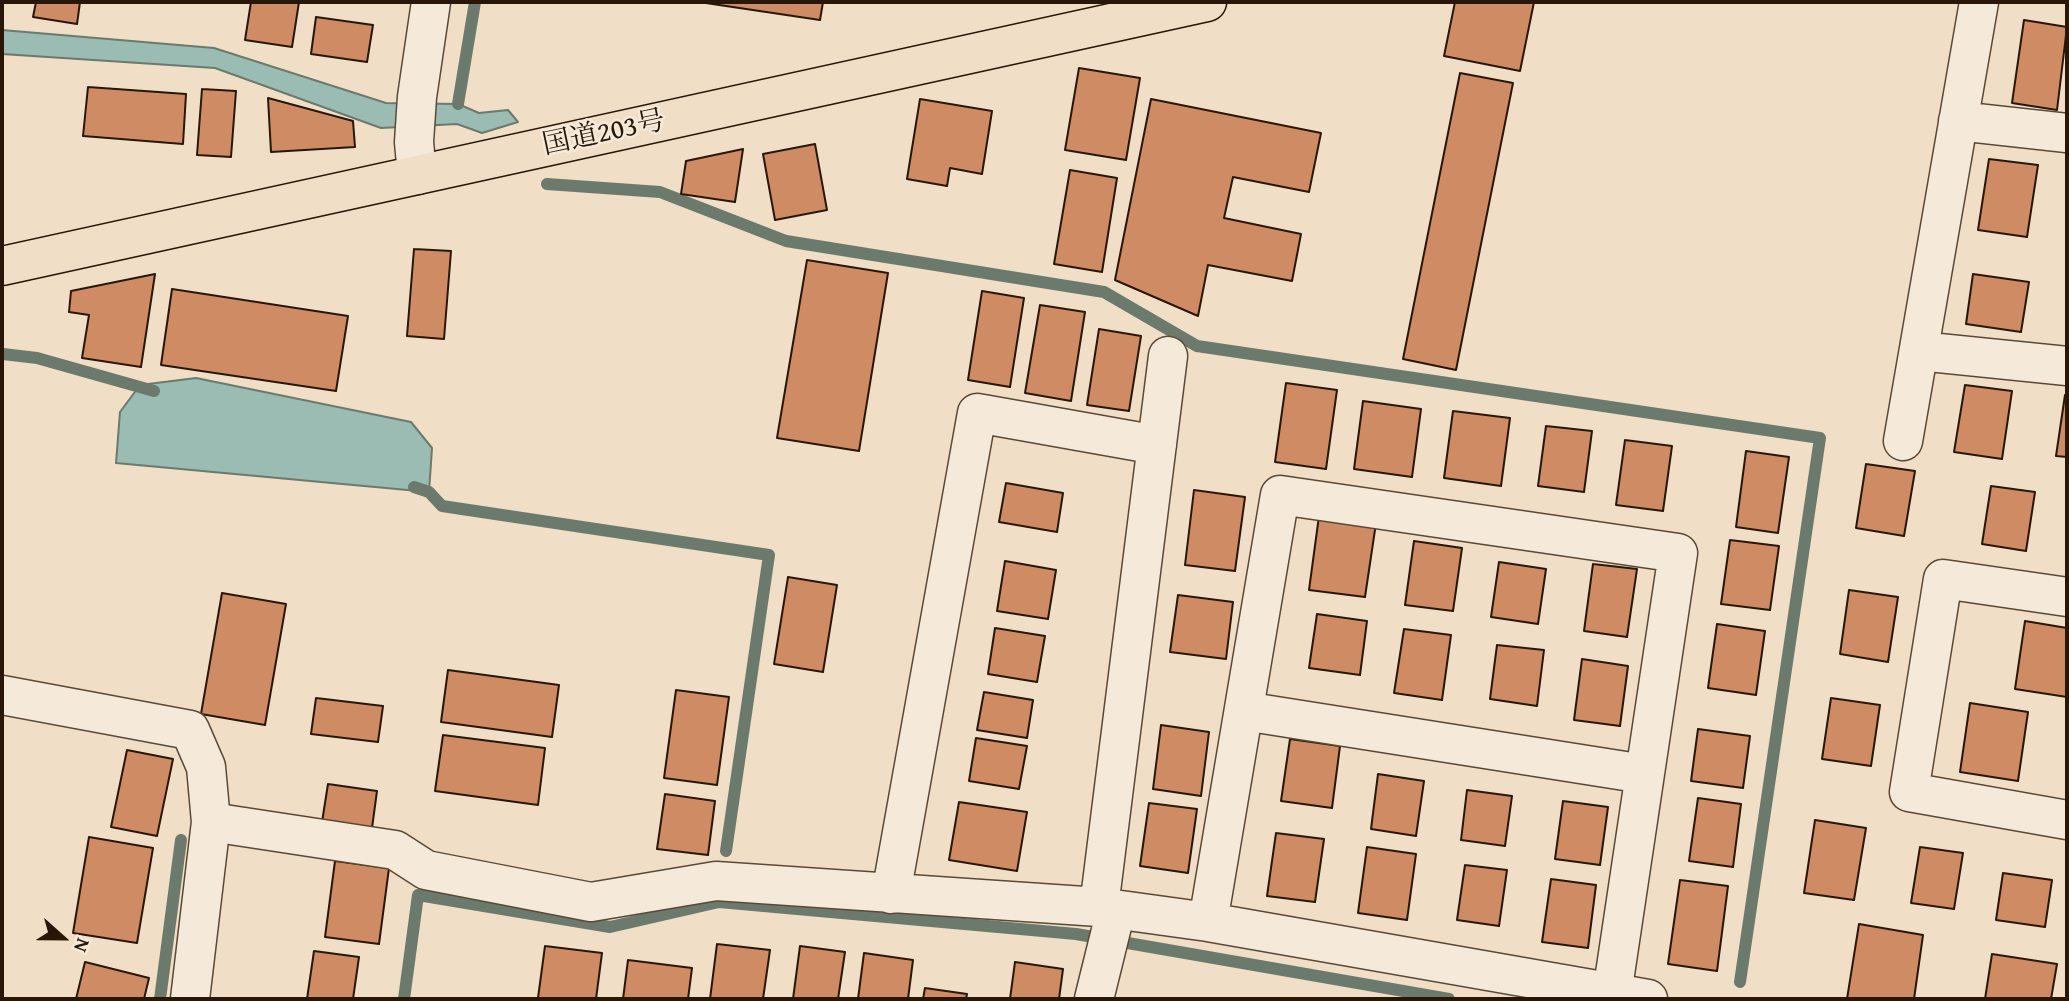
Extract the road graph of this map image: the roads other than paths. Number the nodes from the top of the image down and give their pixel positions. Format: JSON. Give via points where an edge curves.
{"nodes":[{"id":1,"x":431,"y":2,"type":"edge"},
{"id":2,"x":1207,"y":2,"type":"edge"},
{"id":3,"x":1979,"y":2,"type":"edge"},
{"id":4,"x":1958,"y":121,"type":"junction"},
{"id":5,"x":2067,"y":133,"type":"edge"},
{"id":6,"x":415,"y":158,"type":"junction"},
{"id":7,"x":2,"y":266,"type":"edge"},
{"id":8,"x":1919,"y":351,"type":"junction"},
{"id":9,"x":1168,"y":356,"type":"dead end"},
{"id":10,"x":2067,"y":366,"type":"edge"},
{"id":11,"x":1903,"y":441,"type":"dead end"},
{"id":12,"x":1157,"y":445,"type":"junction"},
{"id":13,"x":2067,"y":597,"type":"edge"},
{"id":14,"x":2,"y":695,"type":"edge"},
{"id":15,"x":1244,"y":710,"type":"junction"},
{"id":16,"x":1644,"y":774,"type":"junction"},
{"id":17,"x":2067,"y":820,"type":"edge"},
{"id":18,"x":211,"y":822,"type":"junction"},
{"id":19,"x":891,"y":894,"type":"junction"},
{"id":20,"x":1107,"y":909,"type":"junction"},
{"id":21,"x":1208,"y":922,"type":"junction"},
{"id":22,"x":1630,"y":997,"type":"edge"},
{"id":23,"x":190,"y":999,"type":"edge"},
{"id":24,"x":1094,"y":999,"type":"edge"}],
"edges":[{"from":1,"to":6,"type":"street","via":[[417,97]]},
{"from":2,"to":6,"type":"highway","name":"国道203号"},
{"from":3,"to":4,"type":"street"},
{"from":4,"to":5,"type":"street"},
{"from":4,"to":8,"type":"street"},
{"from":6,"to":7,"type":"highway","name":"国道203号"},
{"from":8,"to":10,"type":"street"},
{"from":8,"to":11,"type":"street"},
{"from":9,"to":12,"type":"street"},
{"from":12,"to":19,"type":"street","via":[[977,413]]},
{"from":12,"to":20,"type":"street"},
{"from":13,"to":17,"type":"street","via":[[1943,579],[1909,792]]},
{"from":14,"to":18,"type":"street","via":[[190,730],[205,767]]},
{"from":15,"to":16,"type":"street"},
{"from":15,"to":16,"type":"street","via":[[1280,495],[1678,553]]},
{"from":15,"to":21,"type":"street"},
{"from":16,"to":22,"type":"street"},
{"from":18,"to":19,"type":"street","via":[[395,850],[426,870],[591,902],[716,881]]},
{"from":18,"to":23,"type":"street"},
{"from":19,"to":20,"type":"street"},
{"from":20,"to":21,"type":"street"},
{"from":20,"to":24,"type":"street","via":[[1104,957]]},
{"from":21,"to":22,"type":"street"}]}
